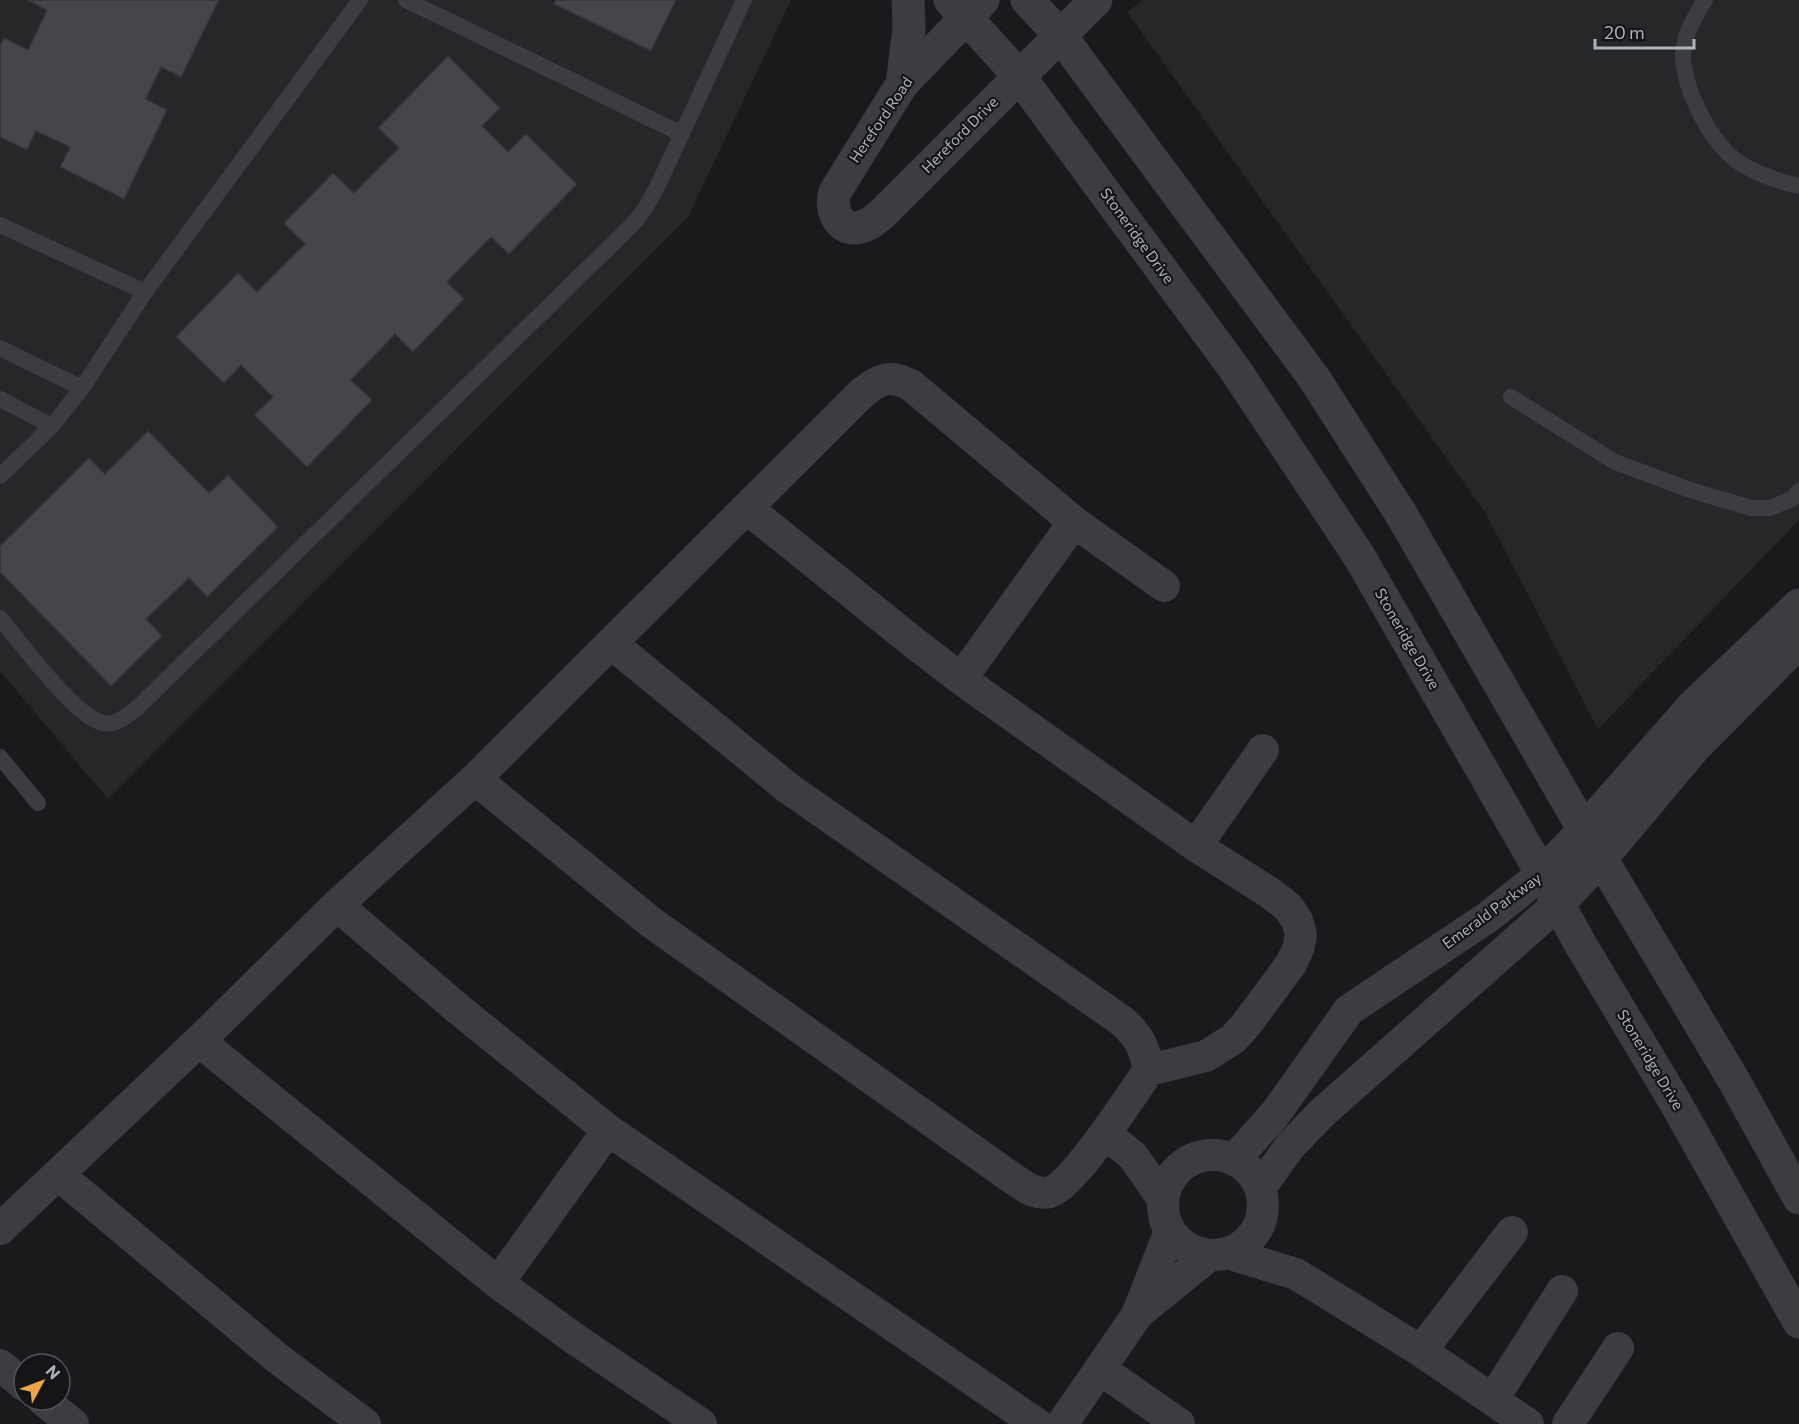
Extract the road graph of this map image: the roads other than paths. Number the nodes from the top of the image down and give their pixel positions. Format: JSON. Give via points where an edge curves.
{"nodes":[{"id":1,"x":360,"y":0,"type":"edge"},
{"id":2,"x":406,"y":0,"type":"edge"},
{"id":3,"x":744,"y":0,"type":"edge"},
{"id":4,"x":908,"y":0,"type":"edge"},
{"id":5,"x":1027,"y":0,"type":"edge"},
{"id":6,"x":1096,"y":0,"type":"edge"},
{"id":7,"x":1705,"y":0,"type":"edge"},
{"id":8,"x":966,"y":6,"type":"edge"},
{"id":9,"x":1060,"y":35,"type":"junction"},
{"id":10,"x":1019,"y":76,"type":"junction"},
{"id":11,"x":902,"y":84,"type":"junction"},
{"id":12,"x":680,"y":133,"type":"junction"},
{"id":13,"x":1799,"y":186,"type":"edge"},
{"id":14,"x":835,"y":192,"type":"joint"},
{"id":15,"x":0,"y":225,"type":"edge"},
{"id":16,"x":145,"y":292,"type":"junction"},
{"id":17,"x":0,"y":348,"type":"edge"},
{"id":18,"x":81,"y":388,"type":"junction"},
{"id":19,"x":1511,"y":397,"type":"dead end"},
{"id":20,"x":0,"y":399,"type":"edge"},
{"id":21,"x":52,"y":426,"type":"junction"},
{"id":22,"x":0,"y":476,"type":"edge"},
{"id":23,"x":1799,"y":491,"type":"edge"},
{"id":24,"x":748,"y":509,"type":"junction"},
{"id":25,"x":1074,"y":522,"type":"junction"},
{"id":26,"x":1164,"y":586,"type":"dead end"},
{"id":27,"x":1799,"y":605,"type":"edge"},
{"id":28,"x":0,"y":618,"type":"edge"},
{"id":29,"x":1799,"y":642,"type":"edge"},
{"id":30,"x":612,"y":644,"type":"junction"},
{"id":31,"x":962,"y":679,"type":"junction"},
{"id":32,"x":1263,"y":750,"type":"dead end"},
{"id":33,"x":0,"y":757,"type":"edge"},
{"id":34,"x":475,"y":779,"type":"junction"},
{"id":35,"x":38,"y":804,"type":"dead end"},
{"id":36,"x":1584,"y":830,"type":"junction"},
{"id":37,"x":1197,"y":846,"type":"junction"},
{"id":38,"x":1601,"y":860,"type":"junction"},
{"id":39,"x":1542,"y":874,"type":"junction"},
{"id":40,"x":1558,"y":904,"type":"junction"},
{"id":41,"x":337,"y":905,"type":"junction"},
{"id":42,"x":199,"y":1041,"type":"junction"},
{"id":43,"x":1149,"y":1070,"type":"junction"},
{"id":44,"x":608,"y":1130,"type":"junction"},
{"id":45,"x":1105,"y":1133,"type":"junction"},
{"id":46,"x":1133,"y":1156,"type":"junction"},
{"id":47,"x":1190,"y":1159,"type":"junction"},
{"id":48,"x":1234,"y":1160,"type":"junction"},
{"id":49,"x":59,"y":1175,"type":"junction"},
{"id":50,"x":1260,"y":1188,"type":"junction"},
{"id":51,"x":1162,"y":1198,"type":"junction"},
{"id":52,"x":1799,"y":1198,"type":"edge"},
{"id":53,"x":1261,"y":1220,"type":"junction"},
{"id":54,"x":0,"y":1229,"type":"edge"},
{"id":55,"x":1170,"y":1231,"type":"junction"},
{"id":56,"x":1512,"y":1232,"type":"dead end"},
{"id":57,"x":1219,"y":1254,"type":"junction"},
{"id":58,"x":1296,"y":1274,"type":"junction"},
{"id":59,"x":498,"y":1283,"type":"junction"},
{"id":60,"x":1562,"y":1291,"type":"dead end"},
{"id":61,"x":1137,"y":1315,"type":"junction"},
{"id":62,"x":1799,"y":1322,"type":"edge"},
{"id":63,"x":1618,"y":1348,"type":"dead end"},
{"id":64,"x":1421,"y":1351,"type":"junction"},
{"id":65,"x":0,"y":1365,"type":"edge"},
{"id":66,"x":1100,"y":1369,"type":"junction"},
{"id":67,"x":12,"y":1375,"type":"edge"},
{"id":68,"x":1493,"y":1399,"type":"junction"},
{"id":69,"x":58,"y":1412,"type":"edge"},
{"id":70,"x":73,"y":1424,"type":"edge"},
{"id":71,"x":364,"y":1424,"type":"edge"},
{"id":72,"x":701,"y":1424,"type":"edge"},
{"id":73,"x":1037,"y":1424,"type":"edge"},
{"id":74,"x":1062,"y":1424,"type":"edge"},
{"id":75,"x":1179,"y":1424,"type":"edge"},
{"id":76,"x":1528,"y":1424,"type":"edge"},
{"id":77,"x":1568,"y":1424,"type":"edge"}],
"edges":[{"from":1,"to":16,"type":"lane"},
{"from":2,"to":12,"type":"lane"},
{"from":3,"to":12,"type":"lane"},
{"from":4,"to":11,"type":"street"},
{"from":5,"to":9,"type":"street"},
{"from":6,"to":9,"type":"street","name":"Hereford Drive"},
{"from":7,"to":13,"type":"lane","via":[[1690,26],[1683,54],[1697,109],[1713,137],[1741,164],[1779,182]]},
{"from":8,"to":10,"type":"street","name":"Stoneridge Drive"},
{"from":8,"to":11,"type":"street","name":"Hereford Road"},
{"from":9,"to":10,"type":"street","name":"Hereford Drive"},
{"from":9,"to":36,"type":"street","via":[[1314,378],[1401,514]]},
{"from":10,"to":14,"type":"street","name":"Hereford Drive","via":[[868,225],[855,228],[842,224],[831,203]]},
{"from":10,"to":39,"type":"street","name":"Stoneridge Drive","via":[[1234,368],[1359,556]]},
{"from":11,"to":14,"type":"street","name":"Hereford Road"},
{"from":12,"to":28,"type":"lane","via":[[658,185],[634,223],[119,721],[104,723],[69,699]]},
{"from":15,"to":16,"type":"lane"},
{"from":16,"to":18,"type":"lane"},
{"from":17,"to":18,"type":"lane"},
{"from":18,"to":21,"type":"lane"},
{"from":19,"to":23,"type":"lane","via":[[1615,462],[1690,490],[1751,508],[1770,508],[1792,499]]},
{"from":20,"to":21,"type":"lane"},
{"from":21,"to":22,"type":"lane"},
{"from":24,"to":25,"type":"street","via":[[862,393],[876,382],[900,379]]},
{"from":24,"to":30,"type":"street"},
{"from":24,"to":31,"type":"street"},
{"from":25,"to":26,"type":"street"},
{"from":25,"to":31,"type":"street"},
{"from":27,"to":36,"type":"street","name":"Emerald Parkway","via":[[1693,706]]},
{"from":29,"to":38,"type":"street","via":[[1687,755]]},
{"from":30,"to":34,"type":"street"},
{"from":30,"to":43,"type":"street","via":[[788,788],[1122,1021],[1137,1034]]},
{"from":31,"to":37,"type":"street"},
{"from":32,"to":37,"type":"street"},
{"from":33,"to":35,"type":"lane"},
{"from":34,"to":41,"type":"street"},
{"from":34,"to":45,"type":"street","via":[[652,923],[1027,1188],[1051,1192],[1064,1184]]},
{"from":36,"to":38,"type":"street"},
{"from":36,"to":39,"type":"street","name":"Emerald Parkway"},
{"from":37,"to":43,"type":"street","via":[[1288,907],[1301,935],[1291,964],[1233,1039],[1206,1056]]},
{"from":38,"to":40,"type":"street"},
{"from":38,"to":52,"type":"street","via":[[1733,1079]]},
{"from":39,"to":40,"type":"street","name":"Stoneridge Drive"},
{"from":39,"to":48,"type":"street","name":"Emerald Parkway","via":[[1488,917],[1349,1010],[1275,1114]]},
{"from":40,"to":50,"type":"street","via":[[1322,1113],[1291,1145]]},
{"from":40,"to":62,"type":"street","name":"Stoneridge Drive"},
{"from":41,"to":42,"type":"street"},
{"from":41,"to":44,"type":"street"},
{"from":42,"to":49,"type":"street"},
{"from":42,"to":59,"type":"street"},
{"from":43,"to":45,"type":"street"},
{"from":44,"to":59,"type":"street"},
{"from":44,"to":73,"type":"street"},
{"from":45,"to":46,"type":"street"},
{"from":46,"to":47,"type":"street"},
{"from":46,"to":51,"type":"street"},
{"from":47,"to":48,"type":"street","via":[[1224,1155]]},
{"from":47,"to":51,"type":"street","via":[[1167,1182]]},
{"from":48,"to":50,"type":"street","via":[[1252,1173]]},
{"from":49,"to":54,"type":"street"},
{"from":49,"to":71,"type":"street","via":[[277,1358]]},
{"from":50,"to":53,"type":"street"},
{"from":51,"to":55,"type":"street","via":[[1163,1216]]},
{"from":53,"to":57,"type":"street","via":[[1242,1246]]},
{"from":53,"to":58,"type":"street"},
{"from":55,"to":57,"type":"street","via":[[1194,1252]]},
{"from":55,"to":61,"type":"street"},
{"from":56,"to":64,"type":"street"},
{"from":57,"to":58,"type":"street"},
{"from":57,"to":61,"type":"street"},
{"from":58,"to":64,"type":"street"},
{"from":59,"to":72,"type":"street"},
{"from":60,"to":68,"type":"street"},
{"from":61,"to":66,"type":"street"},
{"from":63,"to":77,"type":"street"},
{"from":64,"to":68,"type":"street"},
{"from":65,"to":67,"type":"street"},
{"from":66,"to":74,"type":"street"},
{"from":66,"to":75,"type":"street"},
{"from":68,"to":76,"type":"street"},
{"from":69,"to":70,"type":"street"}]}
